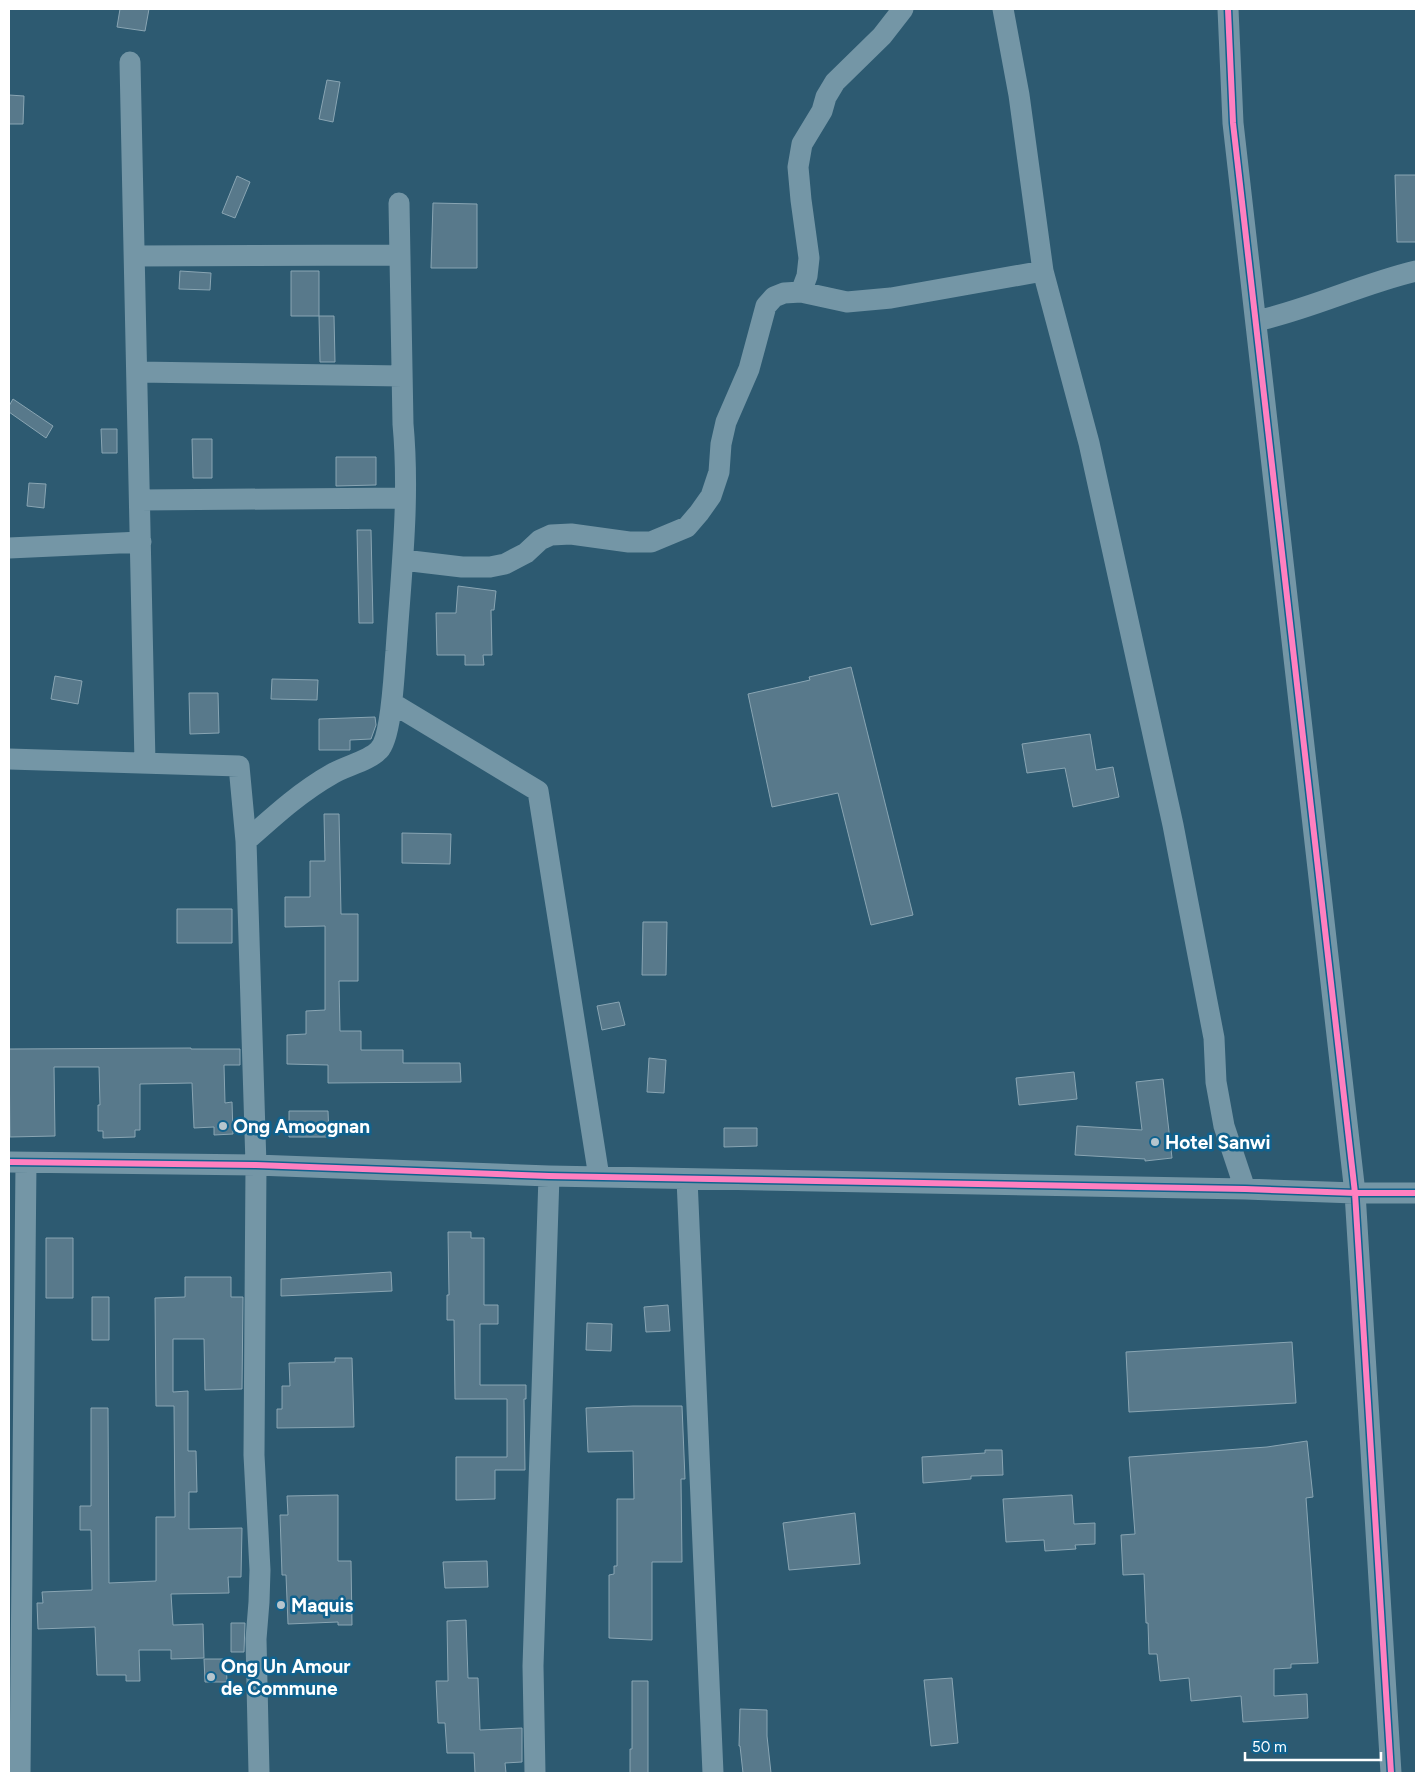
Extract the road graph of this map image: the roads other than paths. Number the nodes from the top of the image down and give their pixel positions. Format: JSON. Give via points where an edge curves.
{"nodes":[{"id":1,"x":903,"y":9,"type":"edge"},
{"id":2,"x":1003,"y":9,"type":"edge"},
{"id":3,"x":1228,"y":9,"type":"edge"},
{"id":4,"x":130,"y":62,"type":"dead end"},
{"id":5,"x":399,"y":203,"type":"dead end"},
{"id":6,"x":400,"y":255,"type":"junction"},
{"id":7,"x":135,"y":256,"type":"junction"},
{"id":8,"x":1043,"y":272,"type":"junction"},
{"id":9,"x":1416,"y":272,"type":"edge"},
{"id":10,"x":801,"y":292,"type":"junction"},
{"id":11,"x":1256,"y":321,"type":"junction"},
{"id":12,"x":137,"y":372,"type":"junction"},
{"id":13,"x":402,"y":376,"type":"junction"},
{"id":14,"x":405,"y":498,"type":"junction"},
{"id":15,"x":140,"y":500,"type":"junction"},
{"id":16,"x":141,"y":542,"type":"junction"},
{"id":17,"x":9,"y":548,"type":"edge"},
{"id":18,"x":402,"y":560,"type":"junction"},
{"id":19,"x":392,"y":703,"type":"junction"},
{"id":20,"x":9,"y":759,"type":"edge"},
{"id":21,"x":145,"y":763,"type":"junction"},
{"id":22,"x":246,"y":841,"type":"junction"},
{"id":23,"x":17,"y":1163,"type":"edge"},
{"id":24,"x":256,"y":1166,"type":"junction"},
{"id":25,"x":549,"y":1176,"type":"junction"},
{"id":26,"x":599,"y":1177,"type":"junction"},
{"id":27,"x":687,"y":1179,"type":"junction"},
{"id":28,"x":1245,"y":1189,"type":"junction"},
{"id":29,"x":1416,"y":1192,"type":"edge"},
{"id":30,"x":1355,"y":1193,"type":"junction"},
{"id":31,"x":15,"y":1707,"type":"edge"},
{"id":32,"x":20,"y":1773,"type":"edge"},
{"id":33,"x":259,"y":1773,"type":"edge"},
{"id":34,"x":536,"y":1773,"type":"edge"},
{"id":35,"x":713,"y":1773,"type":"edge"},
{"id":36,"x":1391,"y":1773,"type":"edge"}],
"edges":[{"from":1,"to":10,"type":"street","via":[[882,36],[835,82],[802,144],[798,167],[800,200],[809,258]]},
{"from":2,"to":8,"type":"street","via":[[1019,95]]},
{"from":3,"to":11,"type":"street","via":[[1233,124]]},
{"from":4,"to":7,"type":"street"},
{"from":5,"to":6,"type":"street"},
{"from":6,"to":7,"type":"street"},
{"from":6,"to":13,"type":"street"},
{"from":7,"to":12,"type":"street"},
{"from":8,"to":10,"type":"street","via":[[865,301],[847,302]]},
{"from":8,"to":28,"type":"street","via":[[1089,443],[1173,825],[1214,1038],[1216,1082],[1224,1126]]},
{"from":9,"to":11,"type":"street","via":[[1388,278],[1288,314]]},
{"from":10,"to":18,"type":"street","via":[[774,297],[766,306],[749,369],[726,422],[719,472],[711,496],[687,526],[651,542],[551,535],[526,553],[505,564],[490,567]]},
{"from":11,"to":30,"type":"street"},
{"from":12,"to":13,"type":"street"},
{"from":12,"to":15,"type":"street"},
{"from":13,"to":14,"type":"street"},
{"from":14,"to":15,"type":"street"},
{"from":14,"to":18,"type":"street"},
{"from":15,"to":16,"type":"street"},
{"from":16,"to":17,"type":"street"},
{"from":16,"to":21,"type":"street"},
{"from":18,"to":19,"type":"street"},
{"from":19,"to":22,"type":"street","via":[[386,739],[380,750],[302,793]]},
{"from":19,"to":26,"type":"street","via":[[538,791]]},
{"from":20,"to":21,"type":"street"},
{"from":21,"to":22,"type":"street","via":[[239,766]]},
{"from":22,"to":24,"type":"street"},
{"from":23,"to":24,"type":"street"},
{"from":23,"to":31,"type":"street"},
{"from":24,"to":25,"type":"street"},
{"from":24,"to":33,"type":"street","via":[[254,1455],[260,1570],[256,1639]]},
{"from":25,"to":26,"type":"street"},
{"from":25,"to":34,"type":"street","via":[[533,1666]]},
{"from":26,"to":27,"type":"street"},
{"from":27,"to":28,"type":"street"},
{"from":27,"to":35,"type":"street"},
{"from":28,"to":30,"type":"street"},
{"from":29,"to":30,"type":"street"},
{"from":30,"to":36,"type":"street"},
{"from":31,"to":32,"type":"street"}]}
